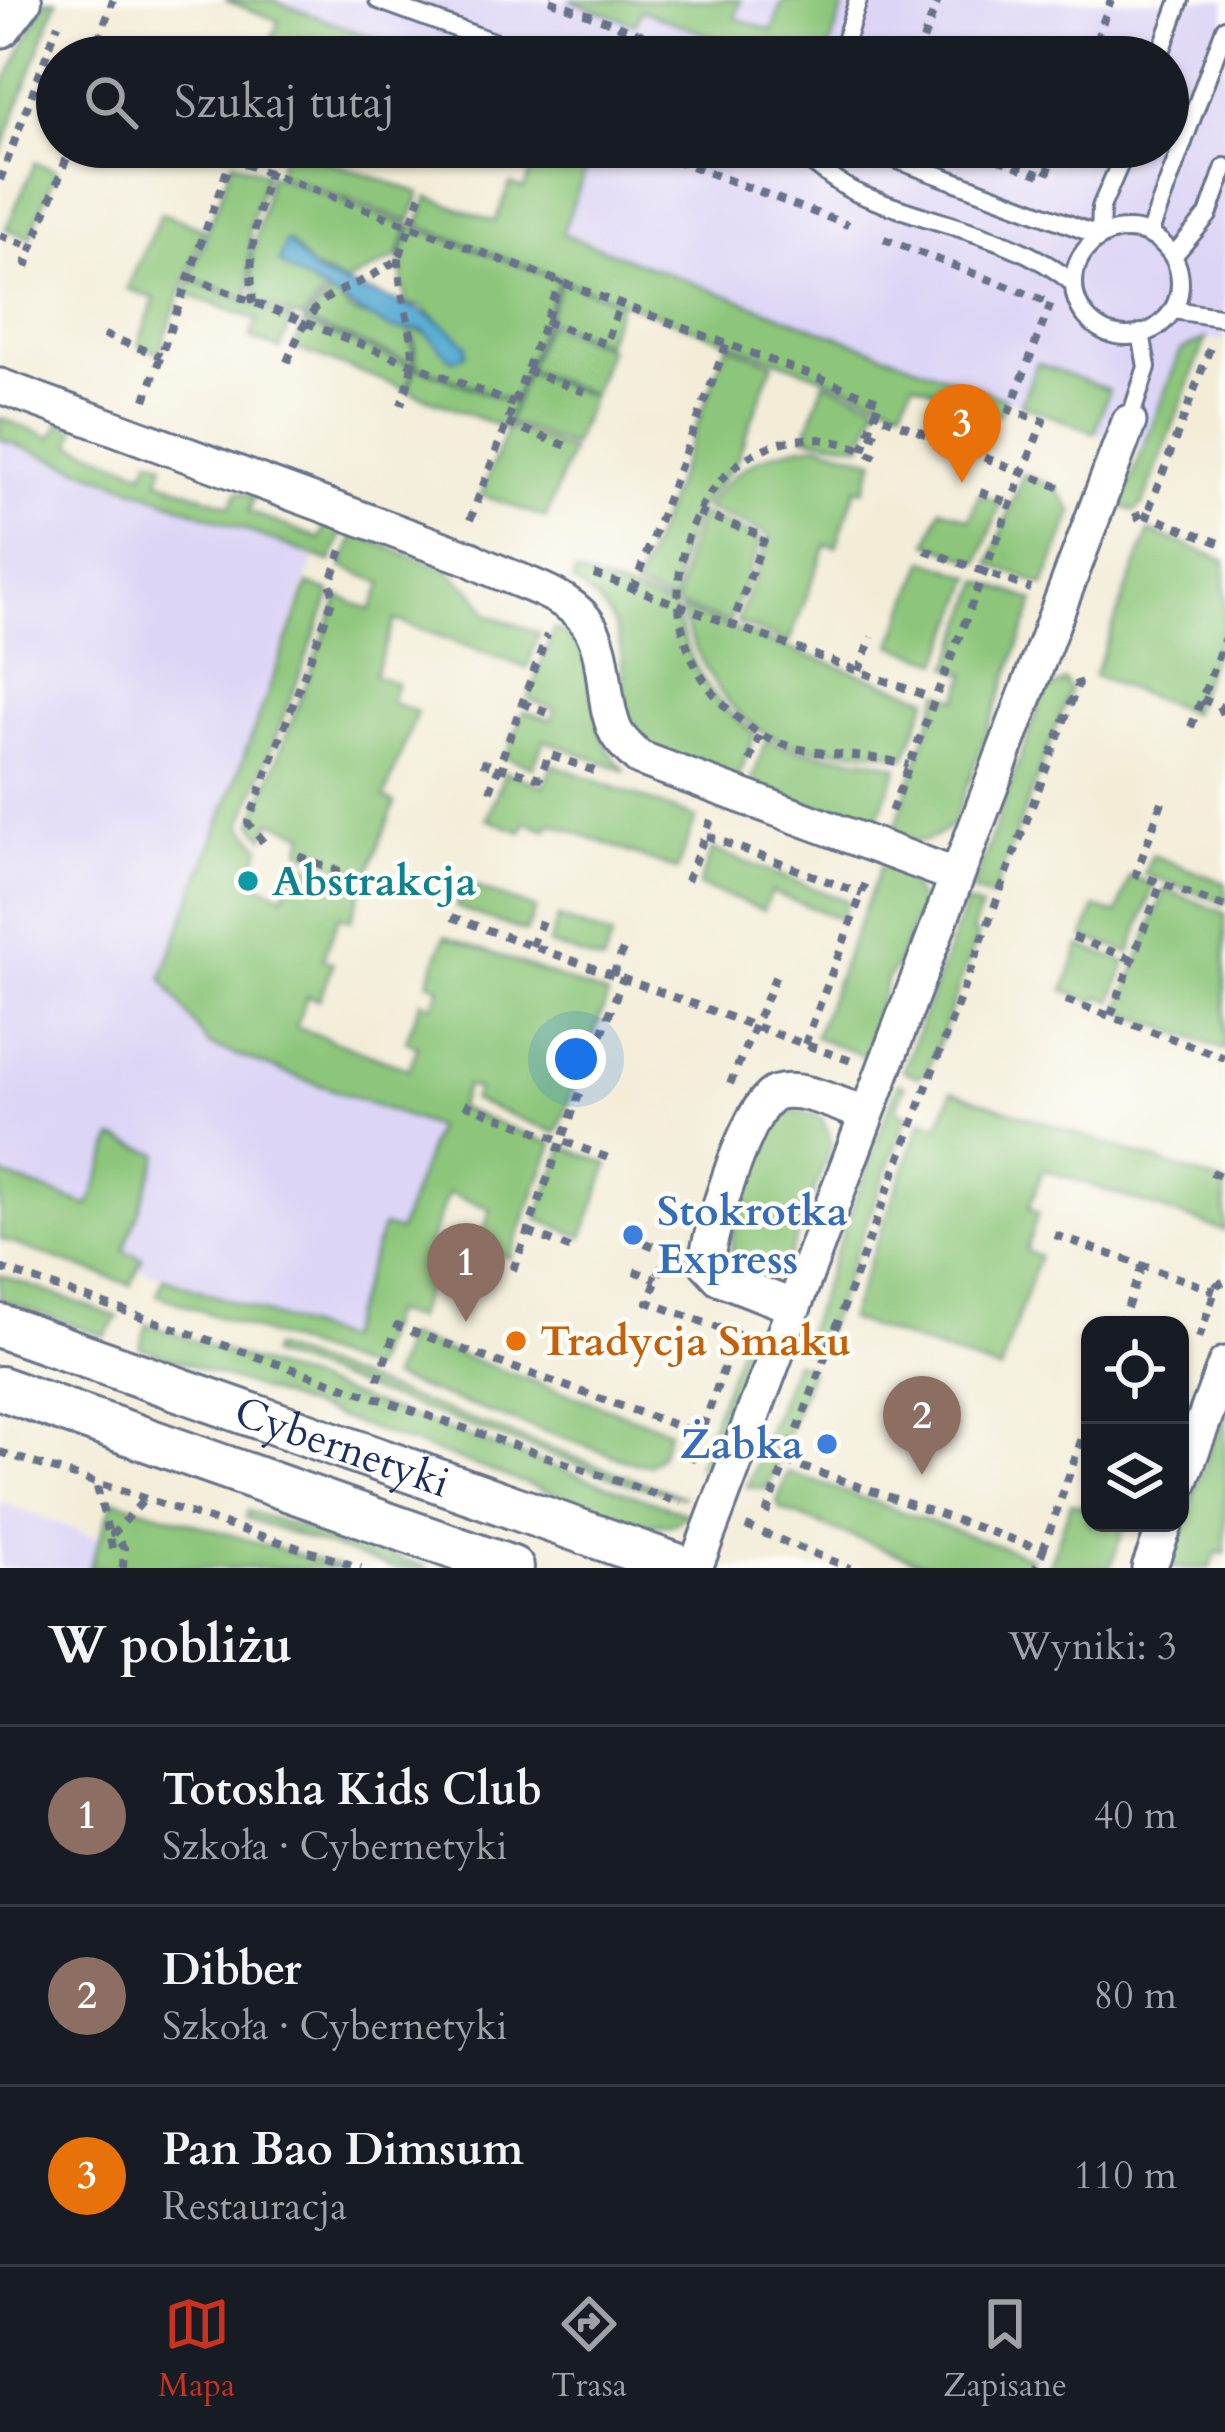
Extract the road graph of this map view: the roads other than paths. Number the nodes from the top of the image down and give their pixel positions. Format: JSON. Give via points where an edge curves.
{"nodes":[{"id":1,"x":20,"y":0,"type":"edge"},
{"id":2,"x":378,"y":0,"type":"edge"},
{"id":3,"x":858,"y":0,"type":"edge"},
{"id":4,"x":1180,"y":0,"type":"edge"},
{"id":5,"x":0,"y":26,"type":"edge"},
{"id":6,"x":1225,"y":28,"type":"edge"},
{"id":7,"x":477,"y":36,"type":"edge"},
{"id":8,"x":847,"y":36,"type":"edge"},
{"id":9,"x":1167,"y":36,"type":"edge"},
{"id":10,"x":1189,"y":126,"type":"edge"},
{"id":11,"x":1225,"y":167,"type":"edge"},
{"id":12,"x":827,"y":168,"type":"edge"},
{"id":13,"x":919,"y":168,"type":"edge"},
{"id":14,"x":1118,"y":168,"type":"edge"},
{"id":15,"x":1174,"y":168,"type":"edge"},
{"id":16,"x":1150,"y":232,"type":"junction"},
{"id":17,"x":1100,"y":236,"type":"junction"},
{"id":18,"x":1174,"y":255,"type":"junction"},
{"id":19,"x":1073,"y":283,"type":"junction"},
{"id":20,"x":1174,"y":310,"type":"junction"},
{"id":21,"x":1224,"y":318,"type":"edge"},
{"id":22,"x":1141,"y":333,"type":"junction"},
{"id":23,"x":0,"y":386,"type":"edge"},
{"id":24,"x":1129,"y":422,"type":"joint"},
{"id":25,"x":957,"y":876,"type":"junction"},
{"id":26,"x":866,"y":1114,"type":"junction"},
{"id":27,"x":794,"y":1307,"type":"junction"},
{"id":28,"x":0,"y":1326,"type":"edge"},
{"id":29,"x":1225,"y":1364,"type":"edge"},
{"id":30,"x":0,"y":1388,"type":"edge"},
{"id":31,"x":1189,"y":1460,"type":"edge"},
{"id":32,"x":1163,"y":1532,"type":"edge"},
{"id":33,"x":512,"y":1568,"type":"edge"},
{"id":34,"x":685,"y":1568,"type":"edge"},
{"id":35,"x":695,"y":1568,"type":"edge"},
{"id":36,"x":1149,"y":1568,"type":"edge"}],
"edges":[{"from":1,"to":5,"type":"street"},
{"from":2,"to":7,"type":"lane"},
{"from":3,"to":8,"type":"lane"},
{"from":4,"to":9,"type":"lane"},
{"from":6,"to":10,"type":"lane"},
{"from":11,"to":18,"type":"lane","via":[[1208,215]]},
{"from":12,"to":19,"type":"lane","via":[[851,190],[1045,260]]},
{"from":13,"to":17,"type":"lane"},
{"from":14,"to":17,"type":"lane","via":[[1101,207]]},
{"from":15,"to":16,"type":"lane"},
{"from":16,"to":17,"type":"lane"},
{"from":16,"to":18,"type":"lane"},
{"from":17,"to":19,"type":"lane","via":[[1080,256]]},
{"from":18,"to":20,"type":"lane","via":[[1182,283]]},
{"from":19,"to":22,"type":"lane","via":[[1080,311],[1100,331]]},
{"from":20,"to":21,"type":"lane"},
{"from":20,"to":22,"type":"lane"},
{"from":22,"to":24,"type":"lane","via":[[1147,368]]},
{"from":23,"to":25,"type":"street","via":[[471,559],[560,600],[585,620],[615,733],[639,758]]},
{"from":24,"to":25,"type":"street","via":[[1124,515],[1060,601]]},
{"from":25,"to":26,"type":"street"},
{"from":26,"to":27,"type":"street"},
{"from":26,"to":27,"type":"street","via":[[775,1093],[763,1101],[737,1161],[706,1264],[720,1278]]},
{"from":27,"to":35,"type":"street"},
{"from":28,"to":34,"type":"street","name":"Cybernetyki"},
{"from":29,"to":31,"type":"street"},
{"from":30,"to":33,"type":"street","name":"Cybernetyki"},
{"from":32,"to":36,"type":"street"}]}
